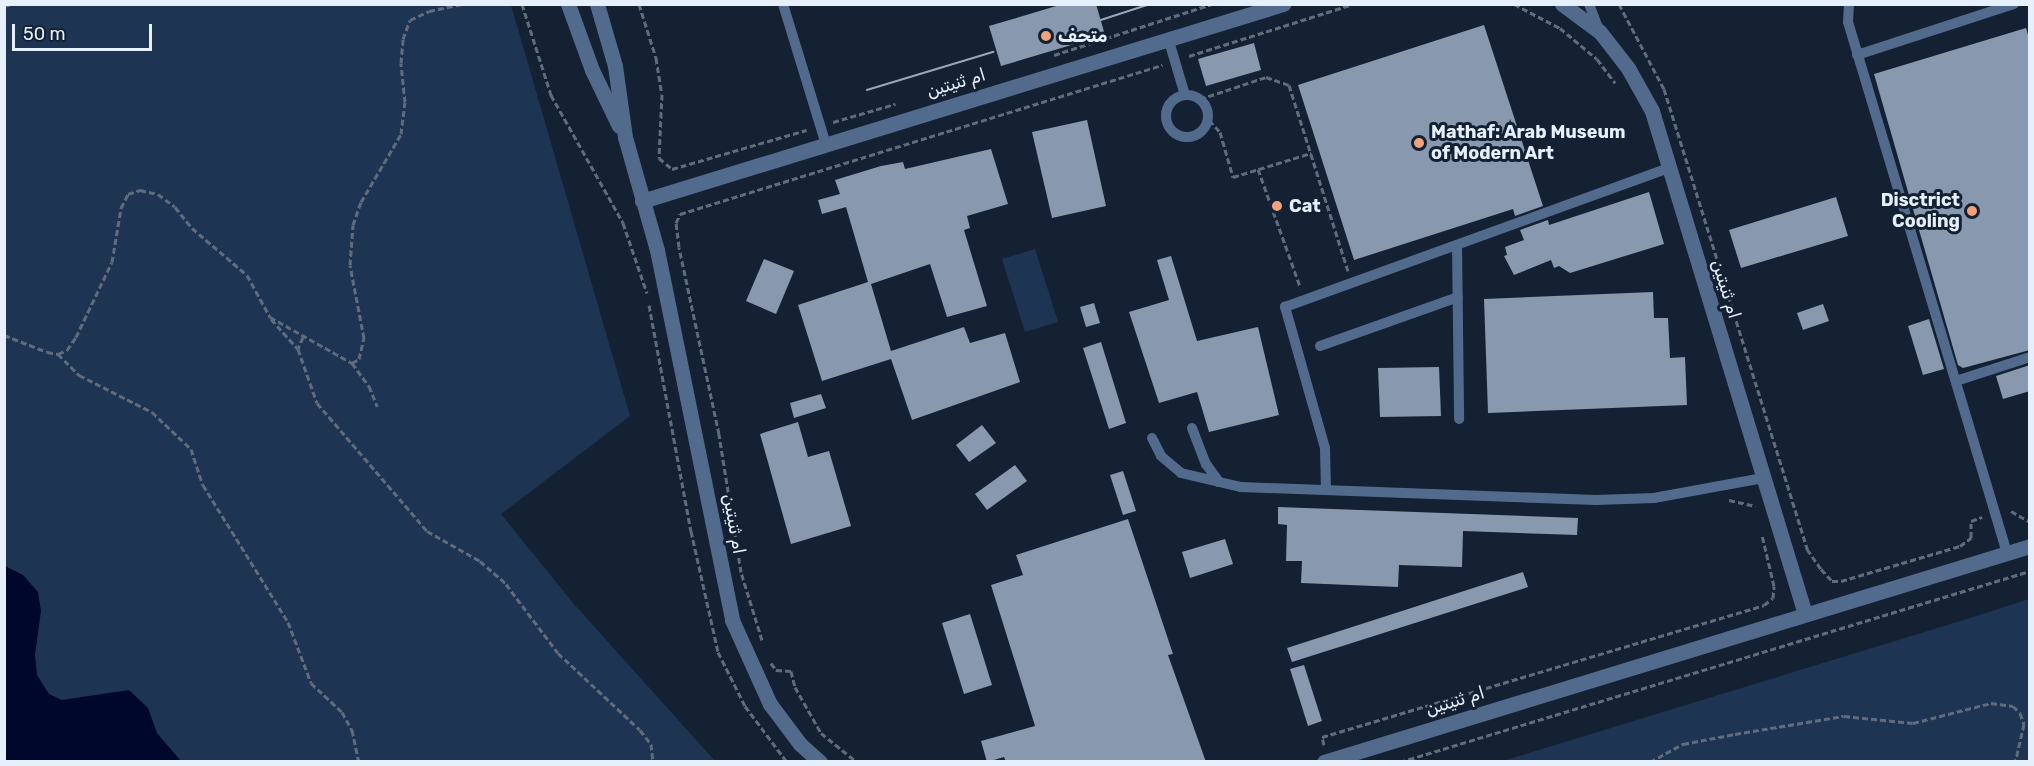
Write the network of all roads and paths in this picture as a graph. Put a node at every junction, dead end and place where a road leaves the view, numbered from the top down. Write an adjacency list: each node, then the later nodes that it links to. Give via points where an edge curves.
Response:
1 (12, 4): 18 (path)
2 (463, 4): 49 (path, via 429,11 411,20 403,39 405,102 401,134 361,202 353,225 350,265 364,353)
3 (522, 4): 72 (path, via 551,95 623,223 647,294 718,652 745,706)
4 (569, 4): 5 (street, ام ثنيتين, via 579,8); 21 (street, ام ثنيتين)
5 (590, 4)
6 (597, 4): 19 (street, ام ثنيتين)
7 (639, 4): 31 (path, via 656,58 662,94 659,158 672,169)
8 (783, 4): 31 (lane)
9 (1212, 4): 24 (path)
10 (1282, 4): 22 (street, ام ثنيتين)
11 (1353, 4): 25 (path)
12 (1514, 4): 26 (path, via 1560,28 1597,60)
13 (1562, 4): 20 (street, ام ثنيتين)
14 (1589, 4): 20 (lane)
15 (1619, 4): 59 (path, via 1667,97 1807,549 1821,569 1832,581 1841,581 1960,546 1971,538 1971,520)
16 (1849, 4): 23 (lane, via 1848,22)
17 (2014, 4): 23 (lane)
18 (4, 6)
19 (602, 27): 21 (street, via 592,24); 32 (street, ام ثنيتين, via 615,66)
20 (1600, 32): 36 (street, ام ثنيتين, via 1628,68 1652,111)
21 (579, 33): 32 (street, ام ثنيتين, via 592,70)
22 (1168, 38): 25 (lane); 33 (street, ام ثنيتين)
23 (1857, 55): 50 (lane)
24 (1044, 58)
25 (1176, 60): 27 (lane); 67 (path, via 680,214 676,223 679,247 719,434 741,572)
26 (1618, 86)
27 (1185, 95): 28 (lane); 30 (lane, via 1167,109 1172,131 1182,137 1194,137)
28 (1200, 99): 30 (lane); 34 (path, via 1266,77 1280,80 1293,94)
29 (898, 103): 31 (path)
30 (1209, 120): 35 (path, via 1220,132 1233,177)
31 (820, 126): 33 (lane)
32 (625, 137): 37 (street, ام ثنيتين)
33 (826, 145): 37 (street, ام ثنيتين)
34 (1311, 153): 35 (path); 39 (path)
35 (1258, 169): 41 (path, via 1287,257)
36 (1667, 169): 38 (lane); 55 (street, ام ثنيتين)
37 (642, 201): 73 (street, ام ثنيتين, via 660,262 732,620 770,704 800,744)
38 (1457, 245): 39 (lane); 40 (lane)
39 (1351, 283): 41 (lane)
40 (1458, 297): 45 (lane); 52 (lane)
41 (1306, 299): 57 (lane, via 1285,307 1326,448)
42 (270, 318): 44 (path); 46 (path); 47 (path, via 247,275 192,228 175,207 158,194 140,190 128,194 121,207 112,262 76,338)
43 (4, 335): 47 (path)
44 (303, 337): 46 (path); 49 (path, via 312,338)
45 (1320, 346)
46 (298, 349): 71 (path, via 317,403 407,511 427,531 480,561 506,584 558,653 640,730 651,744)
47 (57, 354): 70 (path, via 79,375 152,412 191,449 203,485 288,622 310,683 342,712 352,730)
48 (2030, 357): 50 (lane)
49 (352, 363): 51 (path, via 369,386)
50 (1956, 381): 59 (lane)
51 (377, 406)
52 (1460, 419)
53 (1192, 428): 56 (lane, via 1206,464)
54 (1152, 438): 56 (lane, via 1161,456 1181,473)
55 (1763, 478): 58 (lane); 66 (street, ام ثنيتين)
56 (1219, 482): 57 (lane, via 1241,488)
57 (1326, 490): 58 (lane, via 1596,500 1654,498)
58 (1711, 490): 60 (path, via 1713,505 1740,501 1755,506)
59 (1995, 513): 61 (path, via 2010,509); 64 (lane)
60 (1758, 515)
61 (2030, 522)
62 (1762, 531): 69 (path, via 1774,586 1773,598 1764,605 1322,737)
63 (2030, 546): 64 (street, ام ثنيتين)
64 (2007, 552): 66 (street, ام ثنيتين)
65 (2030, 571): 75 (path)
66 (1805, 614): 69 (street, ام ثنيتين)
67 (766, 651)
68 (770, 661): 74 (path, via 776,670 790,671 821,733)
69 (1325, 761)
70 (359, 762)
71 (653, 762)
72 (787, 762)
73 (820, 762)
74 (857, 762)
75 (1400, 762)
76 (1650, 762): 77 (path, via 1683,744 1736,734 1844,716 1913,723 1991,703 2013,706 2020,713 2024,724)
77 (2015, 762)

